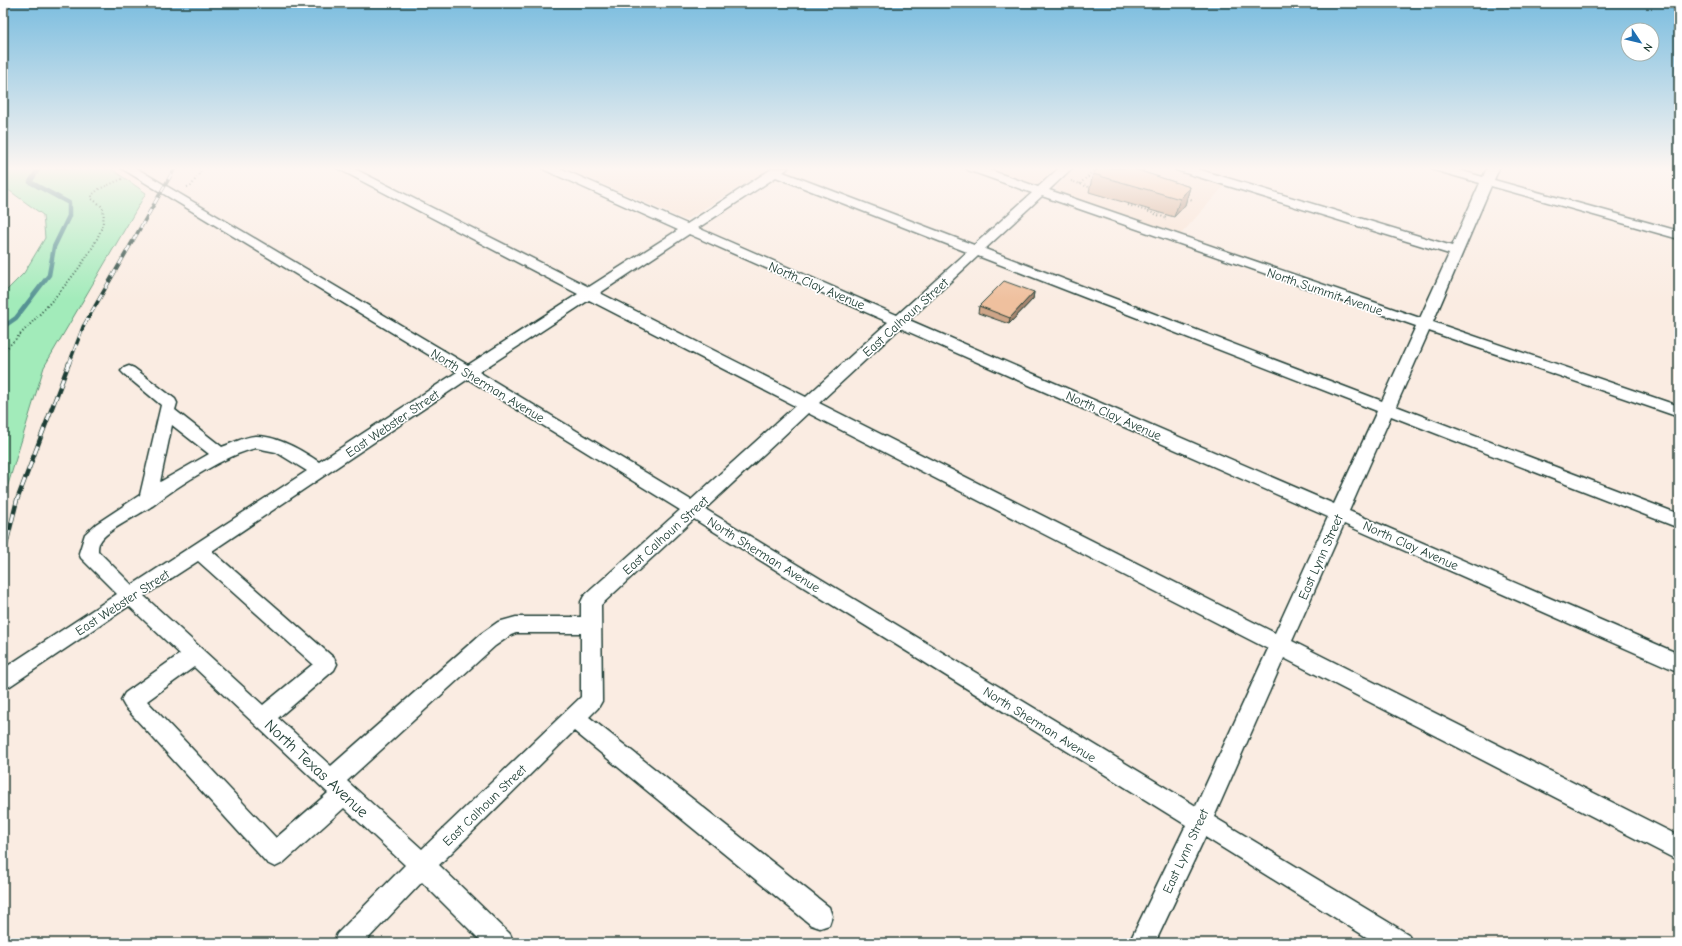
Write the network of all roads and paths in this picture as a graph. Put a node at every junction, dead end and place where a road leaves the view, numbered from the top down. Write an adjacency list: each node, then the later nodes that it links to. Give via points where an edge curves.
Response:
1 (104, 212): 23 (path, via 97,240 69,281)
2 (191, 212): 25 (street, North Sherman Avenue)
3 (429, 212): 20 (street)
4 (648, 212): 16 (street, North Clay Avenue)
5 (716, 212): 16 (street, East Webster Street)
6 (880, 212): 18 (street)
7 (1019, 212): 18 (street, East Calhoun Street)
8 (1099, 212): 22 (street, North Summit Avenue)
9 (1150, 212): 14 (path)
10 (1326, 212): 19 (street)
11 (1474, 212): 19 (street, East Lynn Street)
12 (1607, 212): 17 (street)
13 (1169, 216): 14 (path)
14 (1166, 218): 15 (path)
15 (1164, 221)
16 (688, 230): 20 (street, East Webster Street); 21 (street, North Clay Avenue)
17 (1679, 235)
18 (976, 251): 21 (street, East Calhoun Street); 27 (street)
19 (1457, 252): 22 (street, East Lynn Street)
20 (588, 294): 25 (street, East Webster Street); 26 (street)
21 (901, 321): 26 (street, East Calhoun Street); 34 (street, North Clay Avenue)
22 (1424, 325): 27 (street, East Lynn Street); 29 (street, North Summit Avenue)
23 (3, 352)
24 (129, 371): 28 (street, via 169,403)
25 (468, 372): 31 (street, East Webster Street); 33 (street, North Sherman Avenue)
26 (809, 405): 33 (street, East Calhoun Street); 39 (street)
27 (1387, 408): 34 (street, East Lynn Street); 35 (street)
28 (167, 412): 30 (street); 32 (street)
29 (1679, 412)
30 (221, 456): 31 (street, via 233,448 254,442 289,451); 32 (street)
31 (319, 471): 36 (street, East Webster Street)
32 (148, 500): 37 (street, North Texas Avenue, via 102,529 91,539 88,553)
33 (693, 511): 38 (street, East Calhoun Street, via 592,602); 46 (street, North Sherman Avenue)
34 (1339, 514): 39 (street, East Lynn Street); 41 (street, North Clay Avenue)
35 (1679, 521)
36 (199, 551): 37 (street, East Webster Street); 43 (street, via 327,664)
37 (131, 596): 40 (street, North Texas Avenue); 42 (street, East Webster Street)
38 (591, 625): 44 (street, East Calhoun Street, via 591,702); 45 (street, via 516,625 505,628 488,640)
39 (1279, 646): 46 (street, East Lynn Street); 47 (street)
40 (195, 655): 43 (street, North Texas Avenue); 45 (street, via 132,700 276,855)
41 (1679, 663)
42 (3, 680)
43 (263, 718): 45 (street, North Texas Avenue)
44 (574, 718): 48 (street, East Calhoun Street); 49 (street)
45 (338, 787): 48 (street, North Texas Avenue)
46 (1200, 822): 52 (street, East Lynn Street); 53 (street, North Sherman Avenue)
47 (1679, 849)
48 (422, 865): 50 (street, East Calhoun Street); 51 (street, North Texas Avenue)
49 (820, 916)
50 (346, 943)
51 (501, 943)
52 (1142, 943)
53 (1399, 943)

